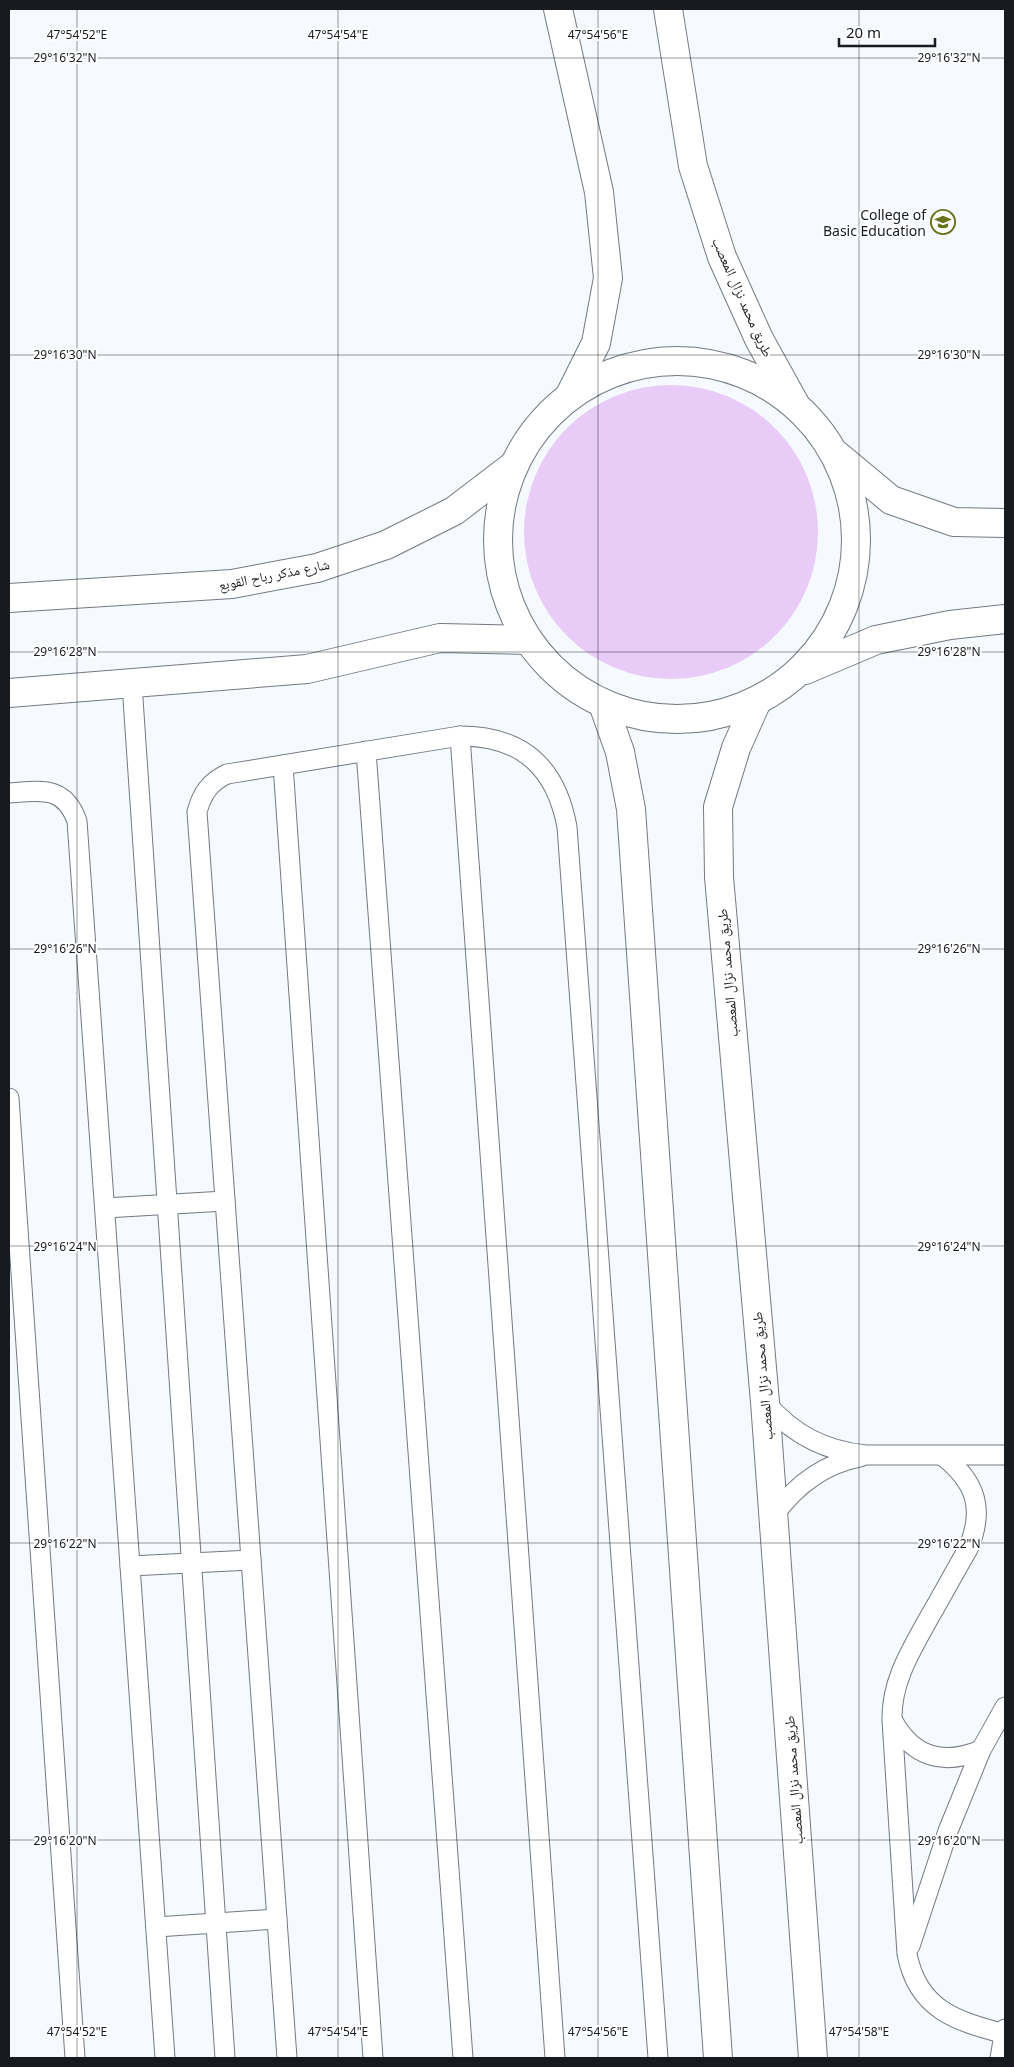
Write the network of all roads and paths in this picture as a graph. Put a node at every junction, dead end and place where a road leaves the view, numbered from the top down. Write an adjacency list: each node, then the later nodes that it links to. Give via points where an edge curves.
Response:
1 (558, 9): 3 (street, via 599,192 608,278 596,343)
2 (668, 9): 4 (street, طريق محمد نزال المعصب, via 693,166 722,257 759,339)
3 (570, 396): 4 (street, via 625,368 685,361 744,374); 6 (street, via 537,427)
4 (796, 405): 5 (street)
5 (835, 453): 7 (street, via 892,500 954,522); 11 (street, via 852,498 858,545 850,593 830,636)
6 (513, 466): 8 (street, شارع مذكر رباح القوبع, via 454,511 386,545 317,568 232,584); 10 (street, via 498,534 503,585)
7 (1005, 523)
8 (9, 598)
9 (1005, 619): 11 (street, via 876,640)
10 (528, 640): 12 (street, via 440,638 307,669); 15 (street, via 561,677)
11 (799, 673): 14 (street)
12 (132, 684): 13 (street); 22 (lane)
13 (9, 693)
14 (757, 701): 15 (street, via 707,717 654,718); 24 (street, طريق محمد نزال المعصب, via 736,748 718,807 719,877)
15 (603, 704): 48 (street, via 620,752 631,809)
16 (460, 736): 17 (lane); 46 (lane); 47 (lane, via 482,736 524,752 554,784 563,805)
17 (366, 751): 18 (lane); 45 (lane)
18 (283, 764): 21 (lane, via 228,774 216,780 200,799 197,812); 44 (lane)
19 (9, 793): 23 (lane, via 45,791 56,794 70,805 77,821)
20 (9, 1098): 40 (lane)
21 (225, 1201): 22 (lane); 29 (lane)
22 (168, 1204): 23 (lane); 30 (lane)
23 (105, 1208): 31 (lane)
24 (765, 1402): 26 (lane, via 792,1430 809,1440 846,1453); 28 (street, طريق محمد نزال المعصب)
25 (1005, 1455): 27 (lane)
26 (866, 1456): 27 (lane); 28 (lane, via 847,1459 813,1475 785,1500)
27 (943, 1456): 33 (lane, via 968,1481 975,1497 975,1532 900,1674 893,1697)
28 (774, 1515): 49 (street, طريق محمد نزال المعصب)
29 (251, 1560): 30 (lane); 35 (lane)
30 (191, 1563): 31 (lane); 36 (lane)
31 (130, 1566): 37 (lane)
32 (1005, 1707): 34 (lane)
33 (892, 1720): 34 (lane, via 914,1748 930,1756 964,1757); 38 (lane)
34 (980, 1750): 38 (lane, via 948,1831)
35 (277, 1919): 36 (lane); 43 (lane)
36 (216, 1922): 37 (lane); 42 (lane)
37 (156, 1927): 41 (lane)
38 (907, 1954): 39 (lane, via 915,1982 933,2005 965,2022)
39 (1005, 2032): 50 (lane)
40 (75, 2058)
41 (166, 2058)
42 (225, 2058)
43 (287, 2058)
44 (372, 2058)
45 (463, 2058)
46 (555, 2058)
47 (658, 2058)
48 (718, 2058)
49 (814, 2058)
50 (1000, 2058)

